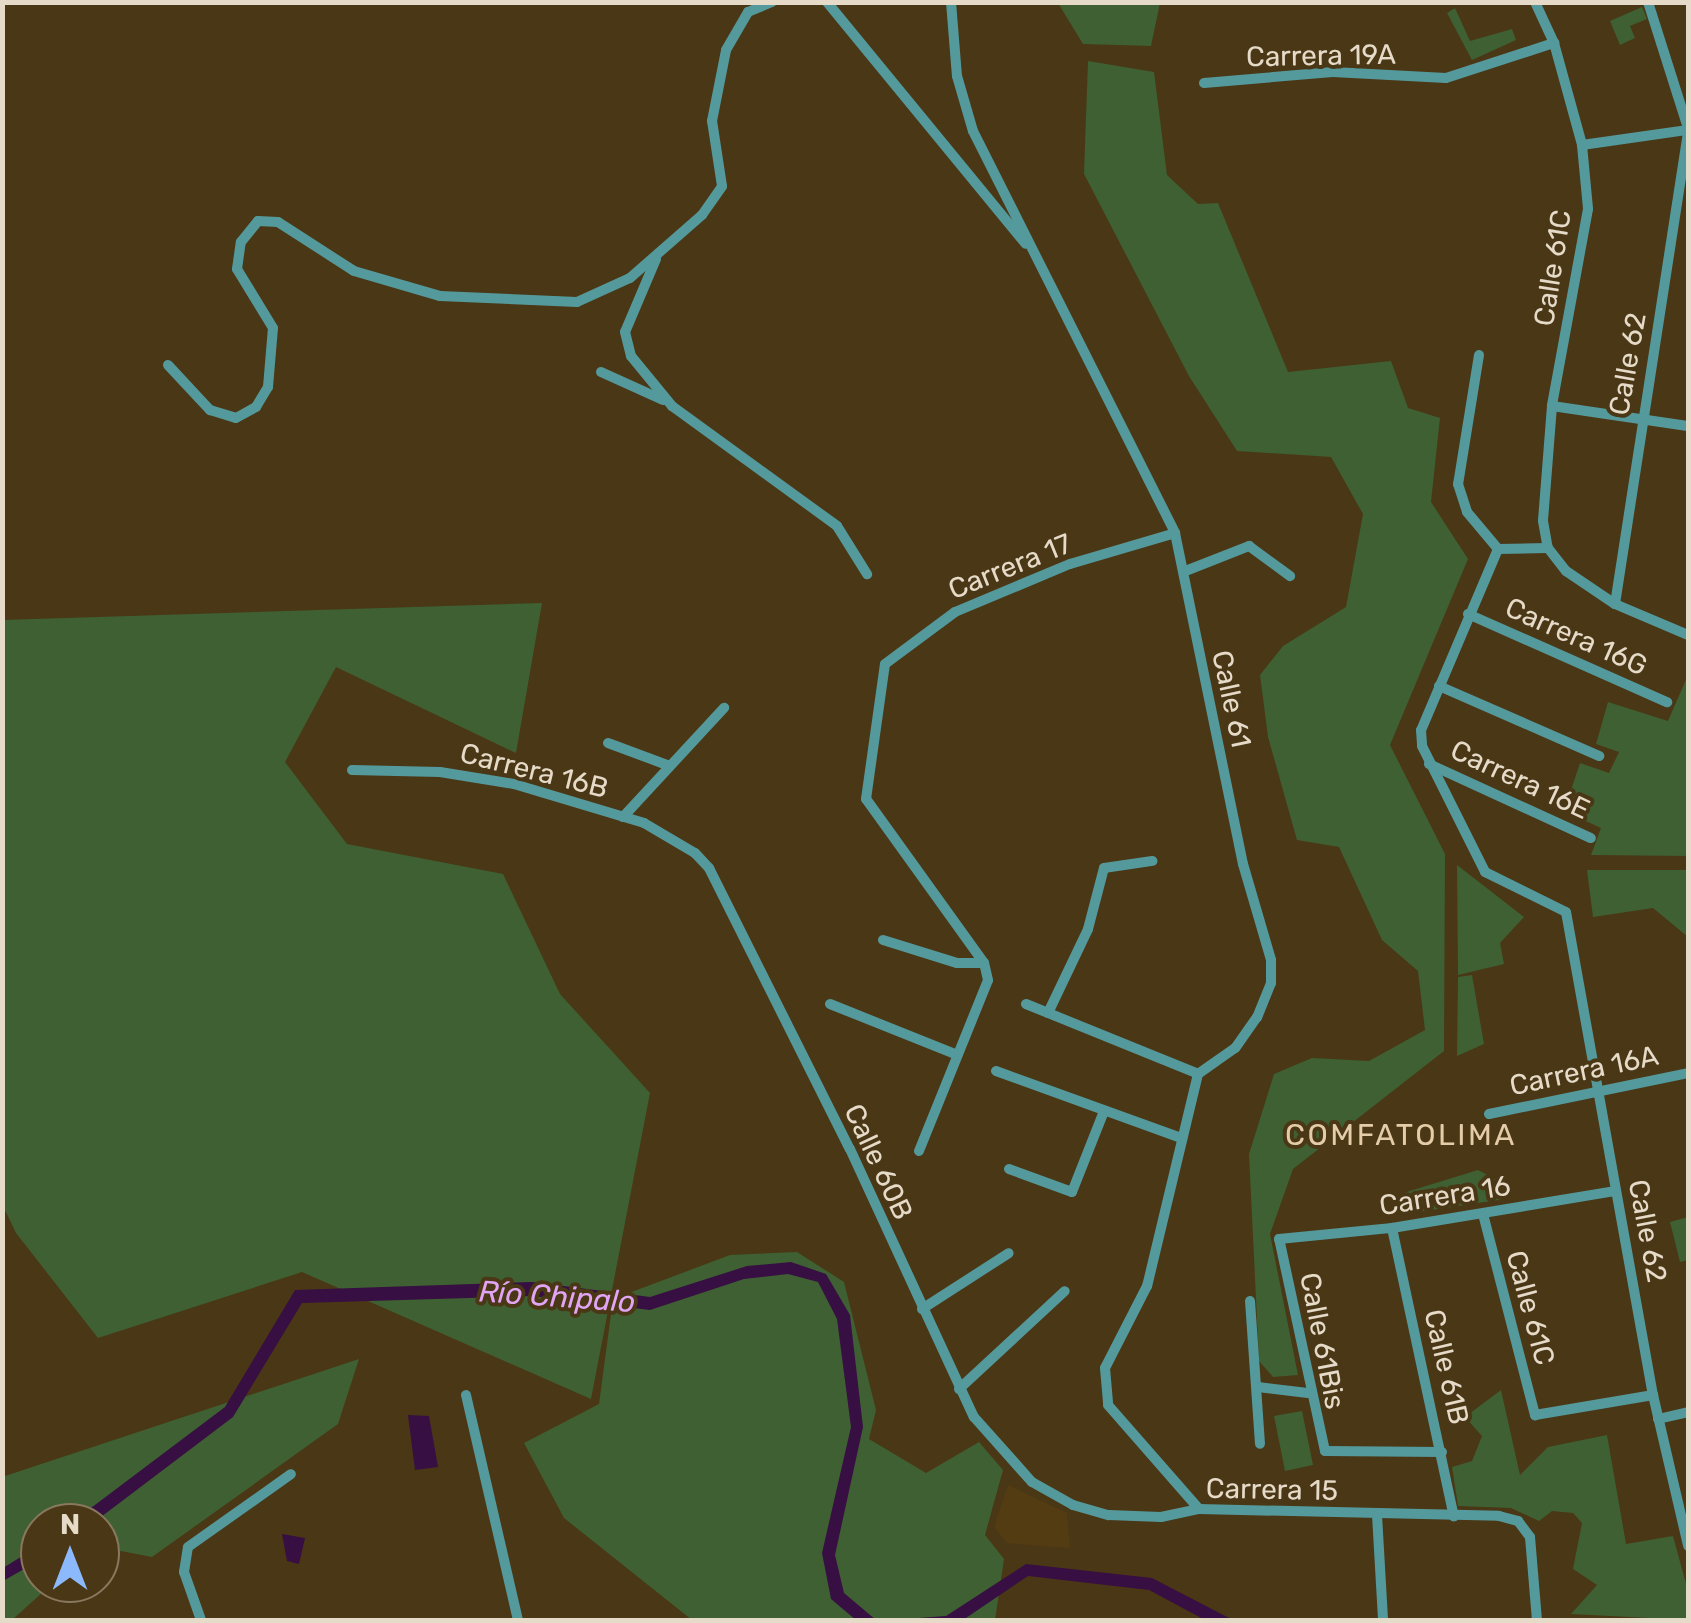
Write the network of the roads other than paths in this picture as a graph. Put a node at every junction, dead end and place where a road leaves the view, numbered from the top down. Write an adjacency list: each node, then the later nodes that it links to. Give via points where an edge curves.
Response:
1 (772, 2): 12 (street, via 748,12 726,50 712,121 722,186)
2 (827, 2): 11 (street, via 992,210)
3 (951, 2): 11 (street, Calle 61, via 973,131)
4 (1534, 2): 6 (street, Calle 61C)
5 (1648, 2): 7 (street, Calle 62)
6 (1554, 43): 8 (street, Carrera 19A, via 1446,78 1333,72); 10 (street, Calle 61C)
7 (1682, 78): 9 (street, Calle 62)
8 (1204, 83)
9 (1688, 130): 10 (street); 18 (street, Calle 62)
10 (1582, 145): 17 (street, Calle 61C, via 1588,208)
11 (1034, 252): 20 (street, Calle 61)
12 (657, 258): 14 (street, via 577,302 440,296 354,272 278,222 258,221 241,242 237,269 273,328 262,397 236,418 210,410); 16 (street, via 625,332 631,356)
13 (1479, 355): 22 (street, via 1458,484 1467,512)
14 (168, 365)
15 (601, 372): 16 (street)
16 (672, 406): 24 (street, via 837,526)
17 (1552, 406): 18 (street); 21 (street, Calle 61C, via 1542,520)
18 (1641, 420): 19 (street); 26 (street, Calle 62)
19 (1688, 426)
20 (1176, 533): 23 (street, Calle 61); 42 (street, Carrera 17, via 1070,564 954,612 889,658 882,673 865,780 873,818)
21 (1548, 548): 22 (street); 26 (street, via 1566,570)
22 (1498, 549): 27 (street)
23 (1188, 570): 25 (street, via 1249,546); 49 (street, Calle 61, via 1206,693 1271,960 1271,984 1257,1017 1235,1048)
24 (867, 574)
25 (1290, 576)
26 (1615, 604): 28 (street)
27 (1468, 614): 29 (street); 30 (street, Carrera 16G)
28 (1688, 635)
29 (1438, 686): 33 (street); 34 (street, via 1421,730)
30 (1668, 702)
31 (724, 708): 35 (street)
32 (608, 742): 35 (street)
33 (1599, 756)
34 (1429, 764): 38 (street, Carrera 16E); 50 (street, Calle 62, via 1485,872 1560,905 1569,922)
35 (666, 765): 37 (street)
36 (352, 770): 37 (street, Carrera 16B, via 440,772 514,784)
37 (623, 817): 39 (street, Carrera 16B)
38 (1592, 838)
39 (695, 853): 63 (street, Calle 60B, via 709,868 843,1136)
40 (1152, 861): 45 (street, via 1104,868 1088,929)
41 (883, 940): 42 (street, via 957,963)
42 (984, 962): 46 (street, via 988,980)
43 (830, 1004): 46 (street)
44 (1026, 1004): 45 (street)
45 (1048, 1013): 49 (street)
46 (955, 1054): 54 (street)
47 (996, 1071): 51 (street)
48 (1688, 1072): 50 (street, Carrera 16A)
49 (1198, 1074): 53 (street)
50 (1598, 1092): 52 (street, Carrera 16A); 56 (street, Calle 62)
51 (1104, 1110): 53 (street); 55 (street, via 1072,1192)
52 (1488, 1114)
53 (1178, 1137): 75 (street, via 1147,1286 1105,1368 1102,1388 1108,1405)
54 (919, 1151)
55 (1010, 1169)
56 (1616, 1191): 57 (street, Carrera 16); 68 (street, Calle 62)
57 (1482, 1214): 58 (street, Carrera 16); 68 (street, Calle 61C, via 1535,1415)
58 (1392, 1228): 59 (street, Carrera 16); 72 (street, Calle 61B)
59 (1279, 1239): 66 (street, Calle 61Bis)
60 (1009, 1253): 63 (street)
61 (1064, 1291): 65 (street)
62 (1250, 1302): 64 (street)
63 (922, 1309): 65 (street, Calle 60B)
64 (1258, 1387): 66 (street); 71 (street)
65 (959, 1389): 74 (street, Calle 60B, via 974,1417)
66 (1308, 1394): 72 (street, Calle 61Bis, via 1325,1451)
67 (466, 1395): 80 (street)
68 (1653, 1395): 70 (street, Calle 62)
69 (1688, 1412): 70 (street)
70 (1658, 1419): 78 (street, Calle 62)
71 (1260, 1444)
72 (1442, 1452): 77 (street, Calle 61B)
73 (291, 1474): 79 (street, via 188,1547 184,1572)
74 (1032, 1482): 75 (street, Carrera 15, via 1072,1506 1108,1515 1161,1518)
75 (1200, 1509): 76 (street, Carrera 15)
76 (1377, 1515): 77 (street, Carrera 15); 81 (street)
77 (1454, 1516): 82 (street, Carrera 15, via 1518,1522 1530,1537)
78 (1688, 1546)
79 (201, 1620)
80 (518, 1620)
81 (1384, 1620)
82 (1537, 1620)

